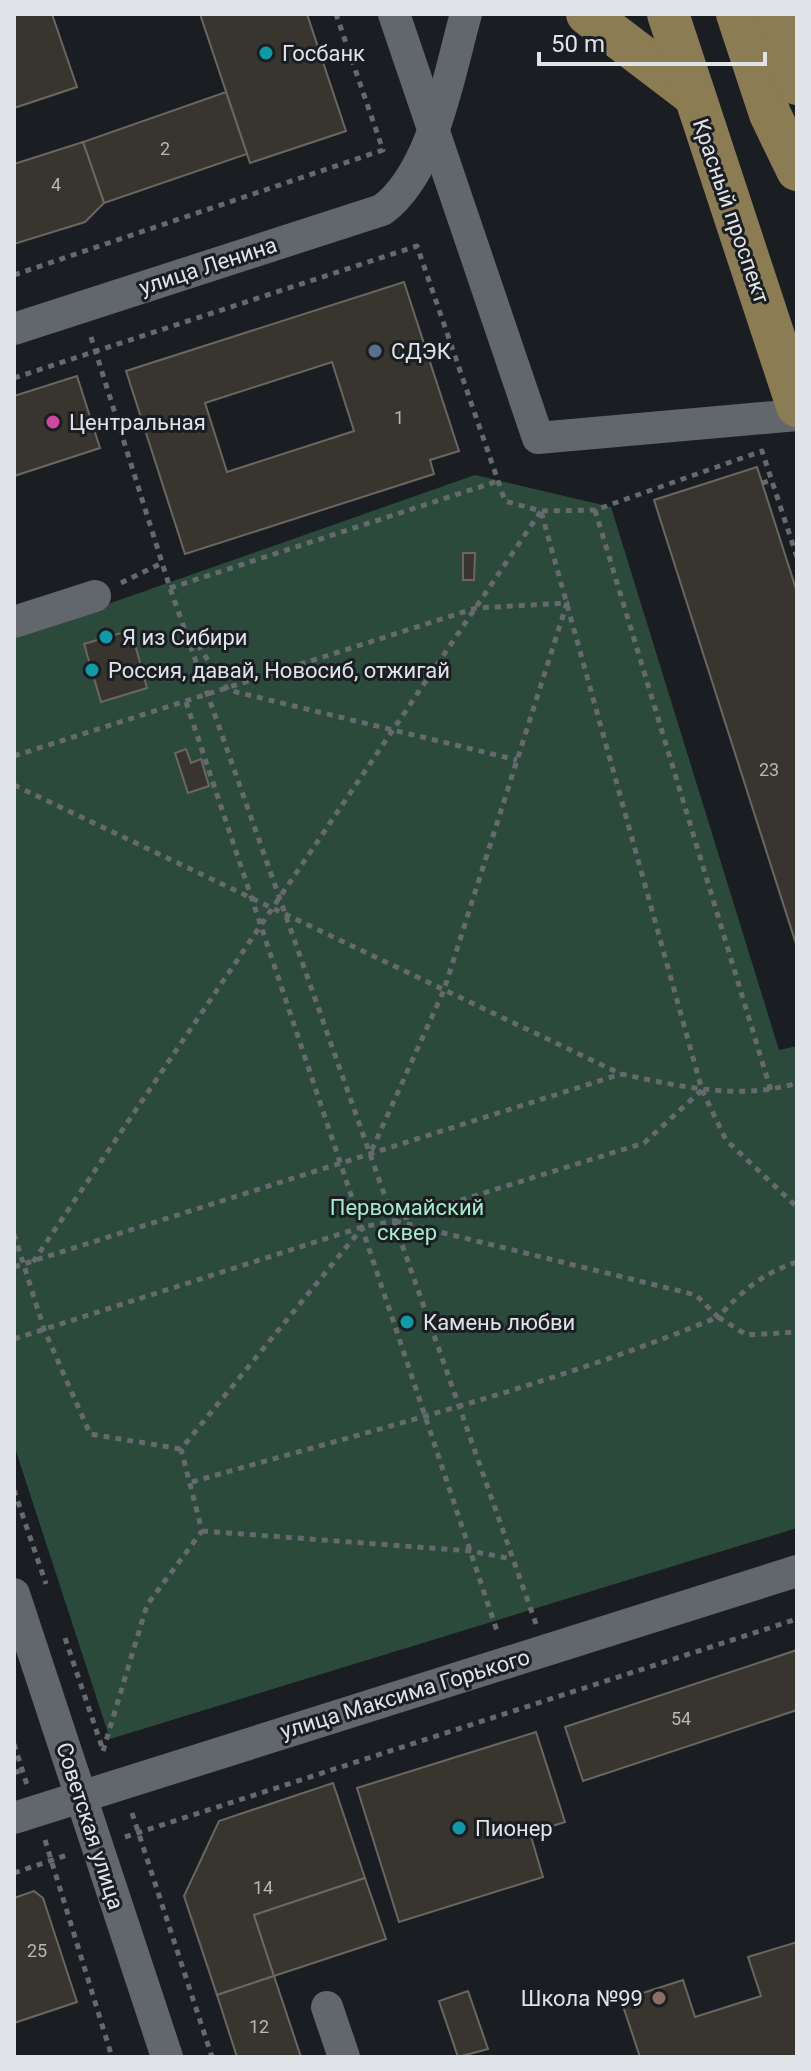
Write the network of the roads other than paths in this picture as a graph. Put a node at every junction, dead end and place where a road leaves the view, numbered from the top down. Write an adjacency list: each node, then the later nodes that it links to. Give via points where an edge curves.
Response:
1 (394, 14): 9 (street)
2 (466, 14): 9 (street)
3 (587, 14): 8 (main road)
4 (668, 14): 8 (main road, Красный проспект)
5 (737, 14): 10 (main road, via 770,114)
6 (776, 14): 7 (main road)
7 (797, 84)
8 (692, 94): 12 (main road, Красный проспект)
9 (433, 128): 11 (street, улица Ленина, via 414,176 382,210); 13 (street, via 538,438)
10 (797, 170)
11 (14, 329)
12 (797, 406)
13 (797, 415)
14 (95, 596): 15 (street)
15 (14, 622)
16 (797, 1571): 18 (street, улица Максима Горького)
17 (14, 1594): 18 (street, Советская улица)
18 (80, 1797): 19 (street, улица Максима Горького); 21 (street, Советская улица)
19 (25, 1815)
20 (327, 2007): 22 (street)
21 (167, 2057)
22 (344, 2057)

